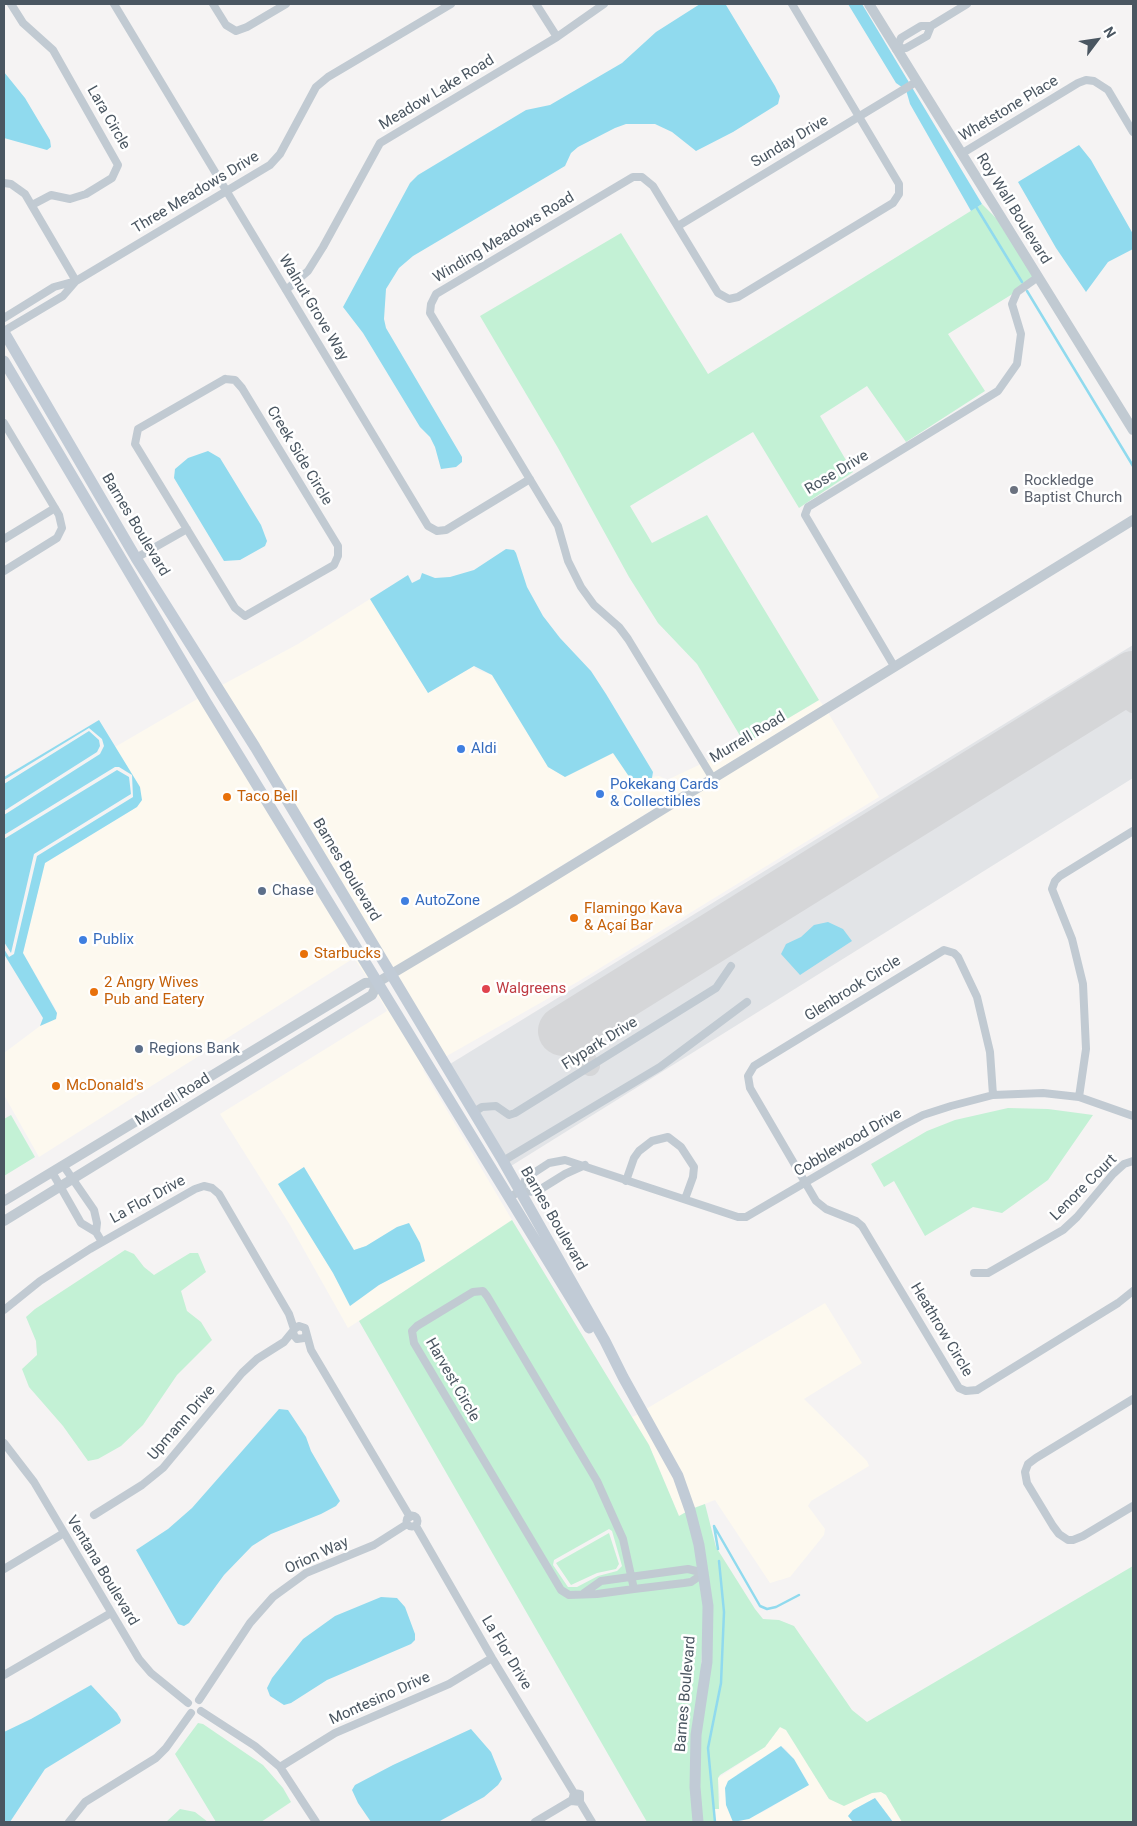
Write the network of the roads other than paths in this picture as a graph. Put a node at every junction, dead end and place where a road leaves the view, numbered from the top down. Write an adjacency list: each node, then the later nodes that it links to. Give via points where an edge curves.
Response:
1 (11, 4): 19 (street, Lara Circle, via 23,22 53,50 118,165 112,178 86,194 70,199 51,195)
2 (114, 4): 18 (street, Walnut Grove Way)
3 (213, 4): 4 (street, via 226,25 236,31)
4 (286, 4)
5 (451, 4): 18 (street, Three Meadows Drive, via 316,87 280,154 270,165)
6 (536, 4): 11 (street)
7 (604, 4): 11 (street, Meadow Lake Road)
8 (792, 4): 14 (street)
9 (869, 4): 12 (street, Roy Wall Boulevard)
10 (967, 4): 12 (street, via 931,26 921,26 901,38)
11 (557, 37): 23 (street, Meadow Lake Road, via 380,144 323,248 308,270)
12 (896, 48): 13 (street, Roy Wall Boulevard)
13 (916, 82): 14 (street, Sunday Drive); 16 (street, Roy Wall Boulevard)
14 (858, 117): 20 (street, Sunday Drive); 20 (street, Winding Meadows Road, via 899,184 899,194 893,202 819,247 729,299 718,294)
15 (1133, 132): 16 (street, Whetstone Place, via 1108,90 1086,80)
16 (961, 154): 21 (street, Roy Wall Boulevard)
17 (4, 183): 19 (street, via 25,194)
18 (228, 192): 22 (street, Three Meadows Drive); 23 (street, Walnut Grove Way)
19 (32, 205): 22 (street)
20 (678, 226): 30 (street, Winding Meadows Road, via 653,186 642,176 634,177 436,294 430,313)
21 (1038, 277): 28 (street, Roy Wall Boulevard); 38 (street, Rose Drive, via 1017,292 1012,304 1021,334 1017,364 998,391 808,507 805,515)
22 (76, 281): 24 (street, Three Meadows Drive, via 54,287); 25 (street, Three Meadows Drive, via 63,296)
23 (286, 290): 30 (street, Walnut Grove Way, via 428,526 437,531 446,530)
24 (4, 318)
25 (4, 332): 36 (main road, Barnes Boulevard)
26 (4, 360): 29 (main road, Barnes Boulevard)
27 (4, 422): 31 (street)
28 (1133, 430)
29 (66, 467): 35 (main road, Barnes Boulevard); 36 (main road, via 82,484)
30 (530, 479): 40 (street, Winding Meadows Road, via 558,526 580,587 628,639)
31 (55, 508): 34 (street); 37 (street, via 62,528 57,538)
32 (1133, 520): 38 (street, Murrell Road)
33 (187, 529): 33 (street, Creek Side Circle, via 135,444 135,435 138,429 224,379 236,380 338,546 338,556 334,565 245,616 235,608); 36 (street)
34 (4, 539)
35 (112, 544): 36 (main road); 39 (main road, Barnes Boulevard)
36 (131, 556): 41 (main road, Barnes Boulevard)
37 (4, 571)
38 (894, 666): 40 (street, Murrell Road)
39 (228, 737): 41 (main road, via 242,751 272,799); 42 (main road, Barnes Boulevard)
40 (712, 777): 46 (street, Murrell Road)
41 (296, 815): 44 (main road, Barnes Boulevard)
42 (278, 818): 44 (main road, via 294,826 351,916); 47 (main road, Barnes Boulevard)
43 (1133, 831): 50 (street, via 1060,876 1052,889 1072,939 1082,984 1086,1049)
44 (362, 926): 46 (main road, Barnes Boulevard)
45 (731, 966): 51 (street, Flypark Drive, via 716,988 515,1113 509,1115 496,1106 482,1107)
46 (391, 974): 47 (street, Murrell Road); 51 (main road, Barnes Boulevard)
47 (378, 982): 55 (street, Murrell Road, via 365,983); 58 (street, Murrell Road, via 372,995); 62 (main road, Barnes Boulevard)
48 (748, 1002): 53 (street, via 660,1067)
49 (994, 1095): 50 (street, Cobblewood Drive, via 1021,1092); 60 (street, Cobblewood Drive, via 924,1115); 60 (street, Glenbrook Circle, via 990,1052 977,997 958,958 944,950 750,1071 750,1088)
50 (1079, 1098): 52 (street, Cobblewood Drive)
51 (474, 1112): 53 (main road, Barnes Boulevard)
52 (1133, 1116)
53 (503, 1160): 62 (main road, Barnes Boulevard)
54 (1133, 1161): 68 (street, Lenore Court, via 1113,1174 1062,1230 988,1273)
55 (63, 1165): 57 (street, Murrell Road); 58 (street)
56 (586, 1165): 59 (street, Cobblewood Drive); 62 (street, via 564,1174 536,1192); 62 (street, Cobblewood Drive, via 555,1161 526,1178)
57 (52, 1172): 61 (street); 64 (street, Murrell Road)
58 (74, 1179): 61 (street, Murrell Road); 66 (street, via 94,1210)
59 (626, 1181): 63 (street, Cobblewood Drive); 63 (street, via 639,1151 652,1141 668,1137 681,1147 694,1167)
60 (806, 1183): 63 (street, Cobblewood Drive, via 746,1217); 69 (street, Heathrow Circle, via 820,1206 862,1226 954,1383 966,1392 977,1390)
61 (60, 1187): 65 (street, Murrell Road); 66 (street, via 81,1222)
62 (515, 1194): 79 (main road, Barnes Boulevard, via 605,1341 680,1480)
63 (685, 1200)
64 (4, 1201)
65 (4, 1221)
66 (96, 1232): 67 (street)
67 (102, 1242): 70 (street, La Flor Drive, via 40,1280); 71 (street, La Flor Drive, via 195,1189 212,1188 219,1194)
68 (974, 1273)
69 (1133, 1291)
70 (4, 1310)
71 (299, 1333): 75 (street, Upmann Drive, via 257,1359 242,1373 163,1468); 76 (street, La Flor Drive)
72 (1133, 1399): 74 (street, via 1036,1458 1028,1464 1025,1472 1027,1483 1053,1526 1068,1540 1083,1536)
73 (4, 1443): 77 (street, Ventana Boulevard, via 34,1482)
74 (1133, 1506)
75 (94, 1515)
76 (411, 1522): 84 (street, La Flor Drive); 86 (street, Orion Way, via 374,1545 306,1574 273,1596 250,1623)
77 (64, 1533): 78 (street); 83 (street, Ventana Boulevard)
78 (4, 1569)
79 (704, 1573): 80 (street, via 688,1569); 81 (street, Harvest Circle, via 691,1582); 96 (main road, Barnes Boulevard, via 708,1606 707,1657 696,1736)
80 (632, 1577): 81 (street, Harvest Circle); 82 (street, via 601,1581); 82 (street, Harvest Circle, via 623,1539 597,1481 487,1296 483,1291 473,1292 417,1326 412,1337 561,1590 569,1595)
81 (634, 1589): 82 (street, Harvest Circle)
82 (584, 1593)
83 (110, 1613): 85 (street); 87 (street, Ventana Boulevard, via 151,1673)
84 (492, 1658): 90 (street, Montesino Drive, via 449,1684 335,1733); 91 (street, La Flor Drive)
85 (4, 1674)
86 (199, 1700): 87 (street); 88 (street)
87 (188, 1703): 89 (street)
88 (201, 1711): 89 (street); 90 (street, via 255,1746)
89 (191, 1713): 92 (street, via 156,1758 85,1802)
90 (280, 1767): 93 (street)
91 (575, 1798): 94 (street); 95 (street, La Flor Drive)
92 (69, 1822)
93 (316, 1822)
94 (535, 1822)
95 (592, 1822)
96 (698, 1822)

